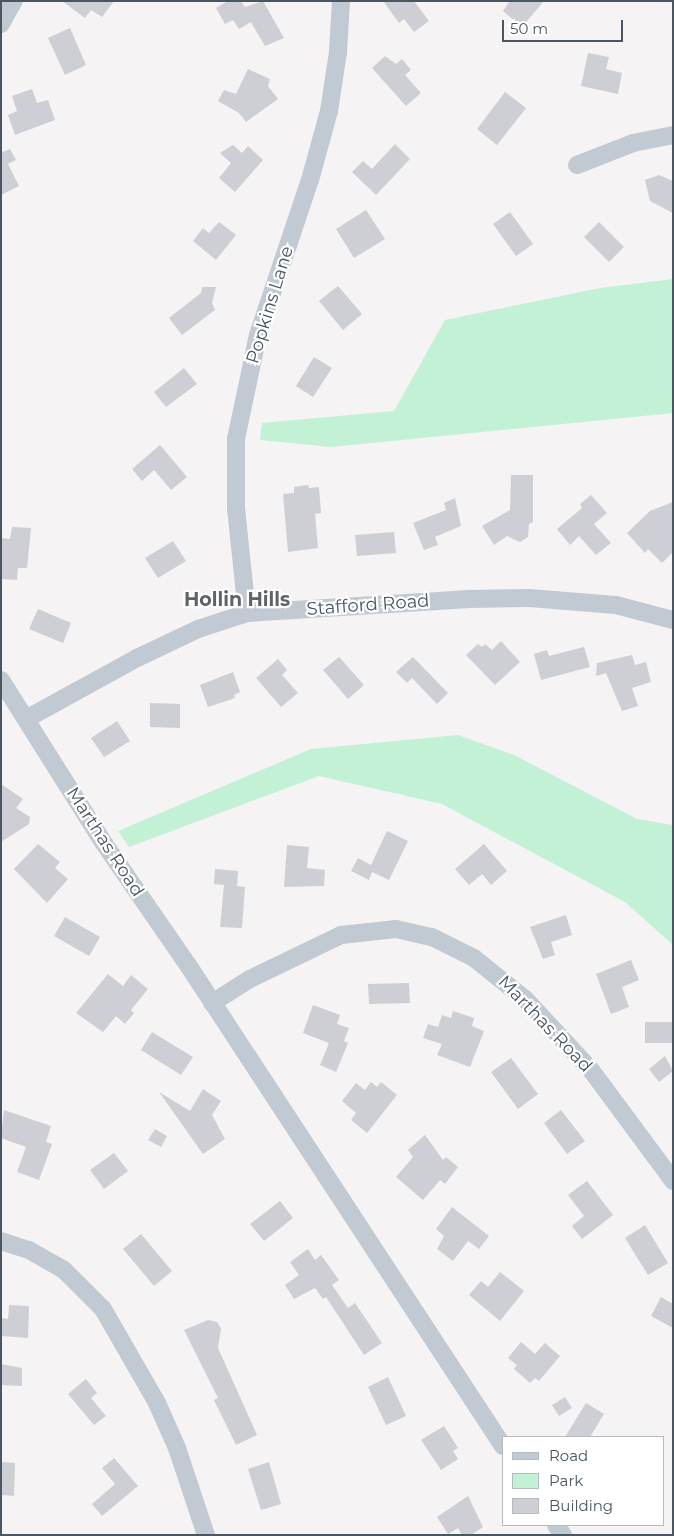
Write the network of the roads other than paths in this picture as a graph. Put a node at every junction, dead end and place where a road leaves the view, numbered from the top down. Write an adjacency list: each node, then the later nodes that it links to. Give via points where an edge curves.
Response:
1 (14, 1): 3 (street)
2 (341, 1): 6 (street, Popkins Lane, via 338,52 329,111 310,180 258,335 236,439 236,508)
3 (1, 24)
4 (673, 135): 5 (street, via 624,146)
5 (577, 164)
6 (247, 613): 7 (street, Stafford Road, via 470,598 528,598 616,605); 9 (street, Stafford Road, via 198,629 137,658)
7 (673, 620)
8 (1, 680): 9 (street, Marthas Road)
9 (26, 720): 10 (street, Marthas Road, via 103,842)
10 (212, 1003): 11 (street, Marthas Road, via 259,975 341,935 396,929 432,937 474,958 525,999 590,1070); 13 (street, Marthas Road)
11 (673, 1181)
12 (1, 1241): 14 (street, via 29,1250 64,1270 103,1309 137,1364 161,1412 192,1489)
13 (502, 1444)
14 (206, 1535)

